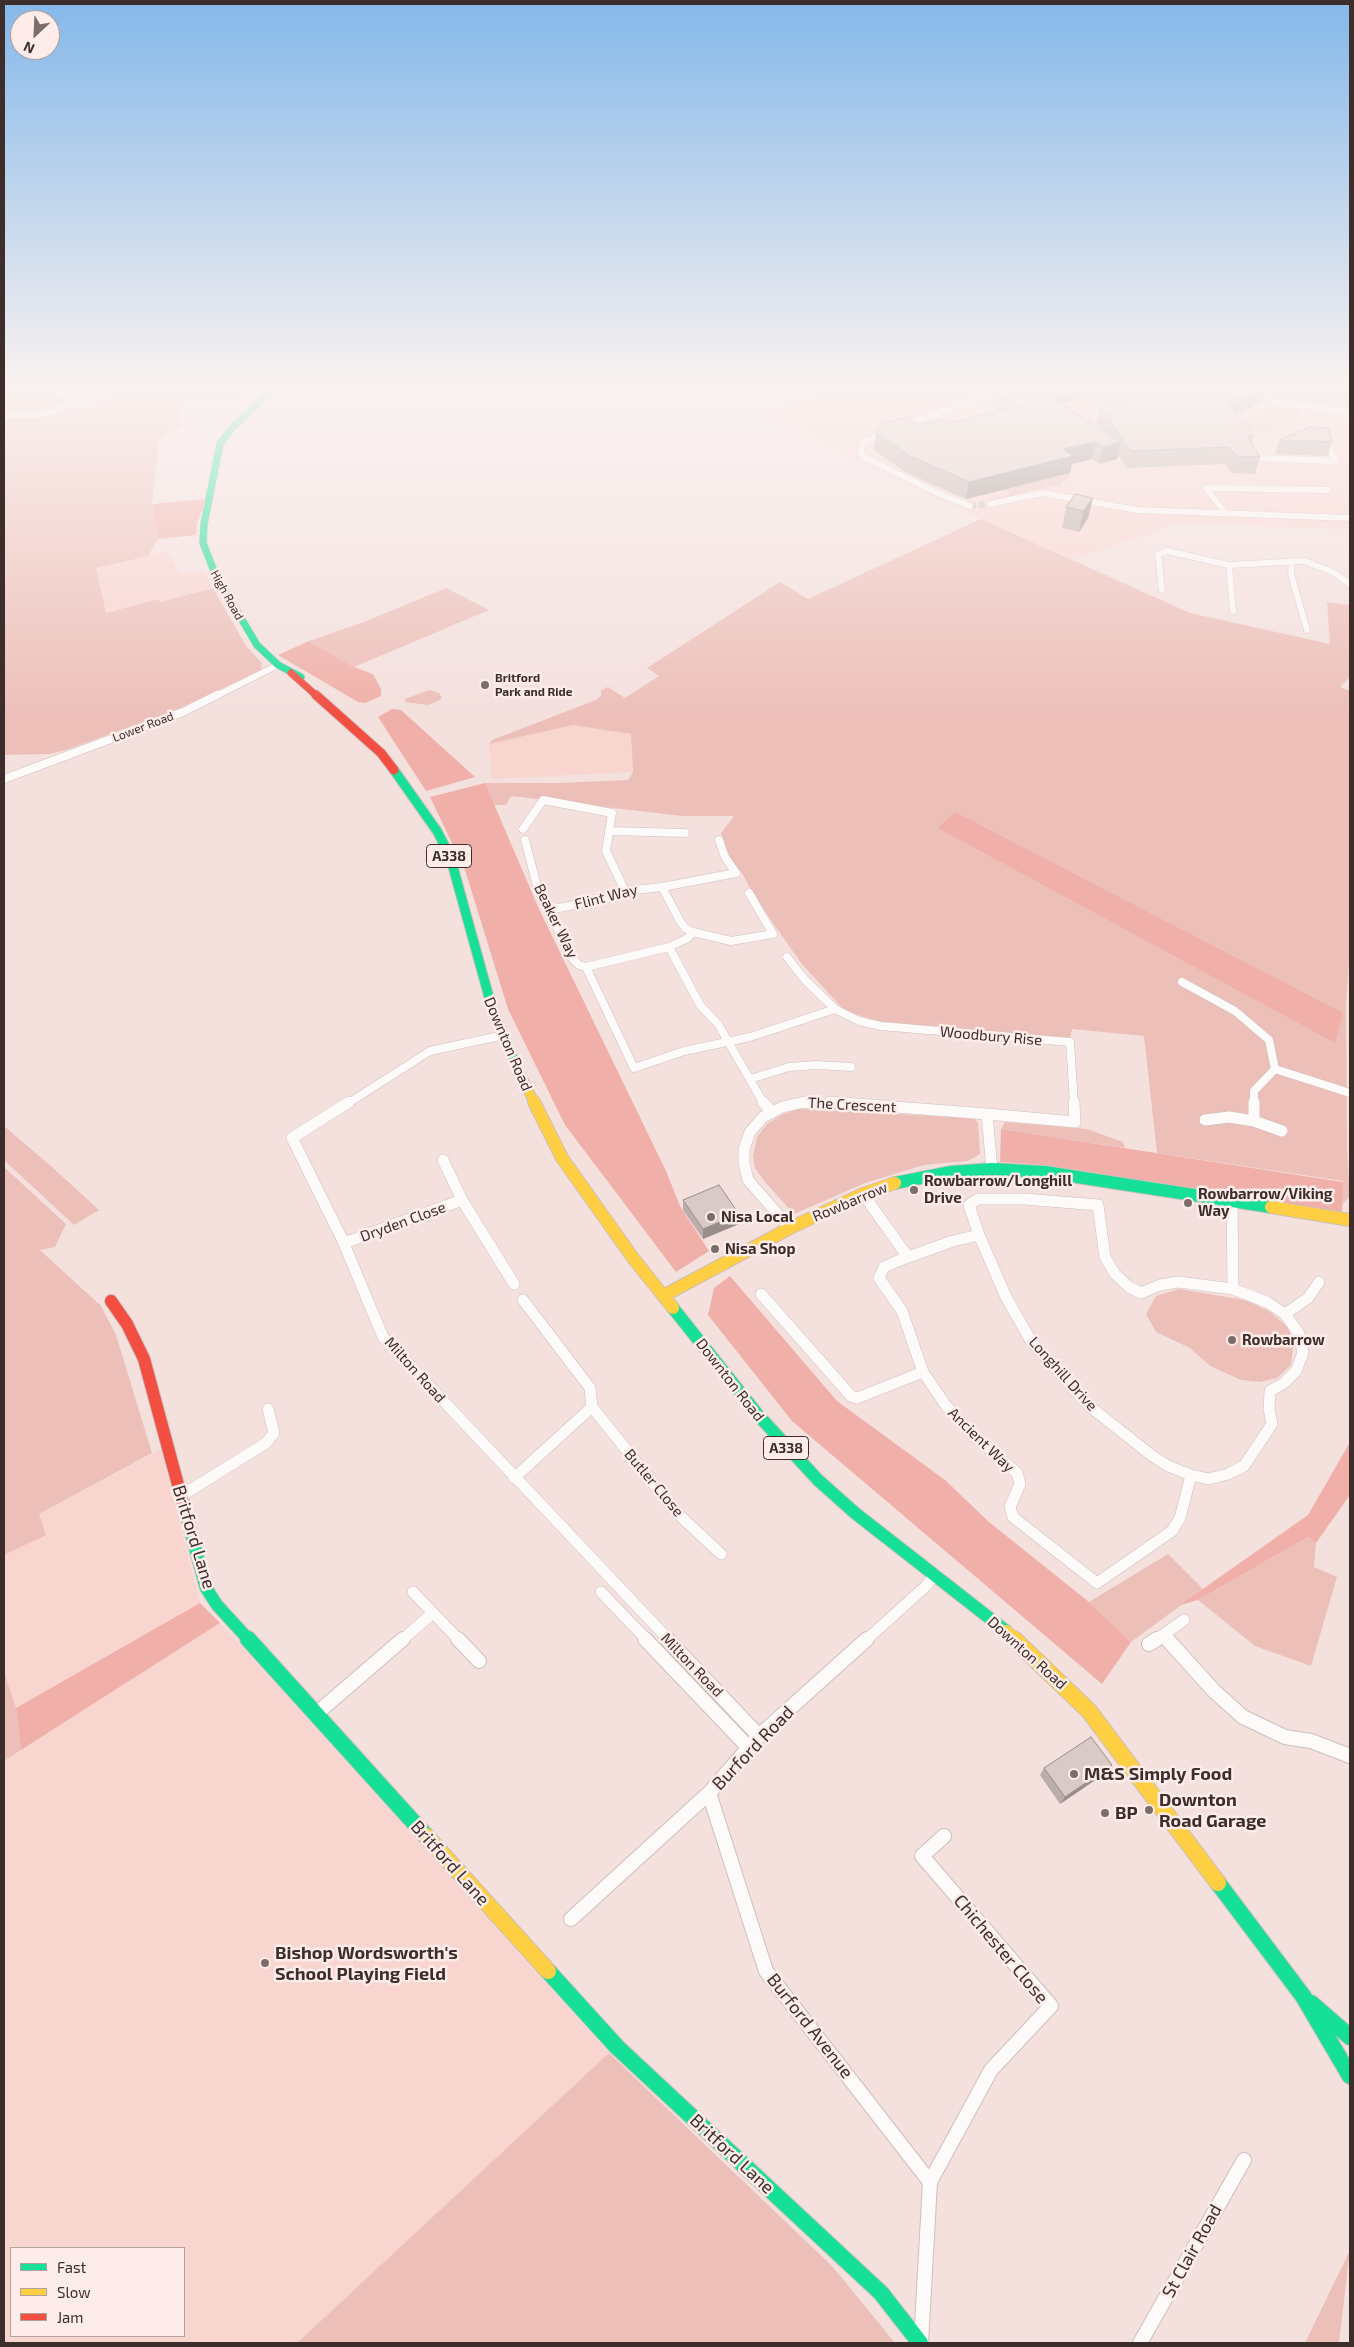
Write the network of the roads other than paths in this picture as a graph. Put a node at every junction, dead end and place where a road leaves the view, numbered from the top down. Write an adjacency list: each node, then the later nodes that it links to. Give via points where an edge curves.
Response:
1 (211, 497): 16 (main road, High Road / A338, via 203,534 206,554 243,624 257,645)
2 (946, 497): 7 (street)
3 (1024, 497): 6 (street)
4 (1059, 497): 8 (street, via 1130,510)
5 (1213, 497): 8 (street)
6 (990, 504)
7 (970, 506)
8 (1226, 514): 9 (street)
9 (1350, 518)
10 (1292, 561): 11 (street); 12 (street, via 1320,566); 15 (street, via 1291,574)
11 (1228, 565): 13 (street, via 1170,551 1159,552); 14 (street)
12 (1350, 584)
13 (1162, 590)
14 (1233, 611)
15 (1307, 630)
16 (278, 665): 17 (main road, Downton Road / A338); 21 (street, Lower Road, via 183,712)
17 (291, 673): 18 (main road, Downton Road / A338); 20 (main road, Downton Road / A338)
18 (338, 698)
19 (360, 718): 20 (main road, Downton Road / A338, via 376,737)
20 (381, 753): 39 (main road, Downton Road / A338, via 422,808 450,856 481,975)
21 (4, 779)
22 (523, 829): 23 (street, via 543,800 612,813)
23 (610, 831): 24 (street); 30 (street, via 606,851)
24 (685, 833)
25 (525, 840): 32 (street, Beaker Way, via 537,886)
26 (719, 840): 27 (street)
27 (736, 873): 28 (street); 29 (street, Flint Way)
28 (742, 882)
29 (662, 887): 30 (street, Flint Way); 33 (street, via 680,921)
30 (625, 891): 32 (street, Flint Way, via 614,897)
31 (750, 893): 33 (street, via 773,936 731,941)
32 (549, 910): 36 (street, Beaker Way, via 572,957 578,965)
33 (693, 932): 34 (street)
34 (669, 947): 36 (street); 40 (street, via 700,1005 718,1024)
35 (787, 957): 38 (street, Woodbury Rise)
36 (586, 967): 40 (street, via 634,1068 684,1051)
37 (1187, 986): 42 (street, via 1235,1011 1269,1040)
38 (835, 1009): 40 (street); 49 (street, Woodbury Rise, via 881,1026 1070,1042)
39 (504, 1036): 59 (street, Milton Road, via 430,1051 292,1138); 65 (main road, Downton Road / A338, via 562,1158)
40 (728, 1042): 43 (street)
41 (852, 1067): 43 (street, via 789,1067)
42 (1275, 1069): 44 (street); 48 (street, via 1254,1091)
43 (750, 1079): 45 (street)
44 (1350, 1093)
45 (771, 1111): 46 (street, The Crescent, via 792,1104 816,1102); 57 (street, The Crescent, via 750,1132 744,1149 744,1163 748,1180)
46 (987, 1114): 49 (street, The Crescent); 52 (street)
47 (1205, 1120): 48 (street, via 1229,1117)
48 (1254, 1121): 50 (street)
49 (1075, 1122)
50 (1282, 1131)
51 (443, 1160): 54 (street, Dryden Close)
52 (992, 1169): 53 (main road, Rowbarrow, via 928,1175); 55 (main road, Rowbarrow, via 1045,1172)
53 (863, 1194): 57 (main road, Rowbarrow); 60 (street)
54 (462, 1200): 59 (street, Dryden Close); 62 (street, Dryden Close)
55 (1232, 1200): 56 (main road, Rowbarrow); 63 (street)
56 (1350, 1220)
57 (790, 1228): 65 (main road, Rowbarrow)
58 (979, 1235): 60 (street, Ancient Way); 63 (street, Longhill Drive, via 969,1205 978,1199 1098,1204 1105,1257 1115,1274 1129,1287 1142,1293 1178,1282); 72 (street, Longhill Drive, via 1006,1297 1031,1341 1073,1389 1126,1437 1168,1466)
59 (344, 1243): 73 (street, Milton Road, via 383,1337)
60 (908, 1256): 69 (street, Ancient Way, via 884,1266 879,1278 902,1311)
61 (1319, 1282): 68 (street, via 1308,1298)
62 (514, 1284)
63 (1233, 1289): 68 (street, via 1267,1302)
64 (761, 1294): 69 (street, via 851,1396 857,1398)
65 (663, 1296): 76 (main road, Downton Road / A338, via 786,1449 855,1513)
66 (523, 1300): 70 (street, Butler Close, via 590,1388)
67 (111, 1301): 74 (main road, Britford Lane, via 127,1324 144,1359)
68 (1285, 1314): 72 (street, Longhill Drive, via 1299,1334 1303,1353 1296,1371 1270,1391 1272,1424 1265,1436 1244,1466 1209,1479)
69 (923, 1372): 72 (street, Ancient Way, via 947,1407 973,1435 1017,1473 1020,1484 1010,1507 1013,1517 1097,1583 1172,1531 1180,1518)
70 (592, 1407): 73 (street); 75 (street, Butler Close, via 678,1514)
71 (268, 1410): 74 (street, via 274,1433 266,1443)
72 (1191, 1475)
73 (514, 1478): 85 (street, Milton Road)
74 (181, 1496): 84 (main road, Britford Lane, via 206,1588 217,1605)
75 (721, 1554)
76 (935, 1575): 85 (street, Burford Road); 91 (main road, Downton Road / A338, via 1035,1656 1089,1711)
77 (413, 1592): 79 (street)
78 (601, 1592): 86 (street)
79 (433, 1613): 83 (street); 84 (street)
80 (1184, 1620): 81 (street)
81 (1163, 1635): 82 (street); 87 (street, via 1243,1717 1285,1737 1311,1741)
82 (1149, 1644)
83 (479, 1661)
84 (316, 1714): 96 (main road, Britford Lane, via 617,2047 881,2293)
85 (759, 1736): 86 (street, Burford Road)
86 (749, 1748): 88 (street, Burford Road)
87 (1350, 1756)
88 (709, 1793): 90 (street, Burford Road); 95 (street, Burford Avenue, via 766,1971)
89 (944, 1836): 95 (street, Chichester Close, via 922,1856 1051,2006 991,2070)
90 (571, 1919)
91 (1303, 1996): 92 (main road, Downton Road / A338); 93 (main road, Downton Road / A338)
92 (1350, 2037)
93 (1350, 2076)
94 (1244, 2160): 97 (street, St Clair Road)
95 (930, 2182): 96 (street, Chichester Close)
96 (920, 2343)
97 (1140, 2343)

